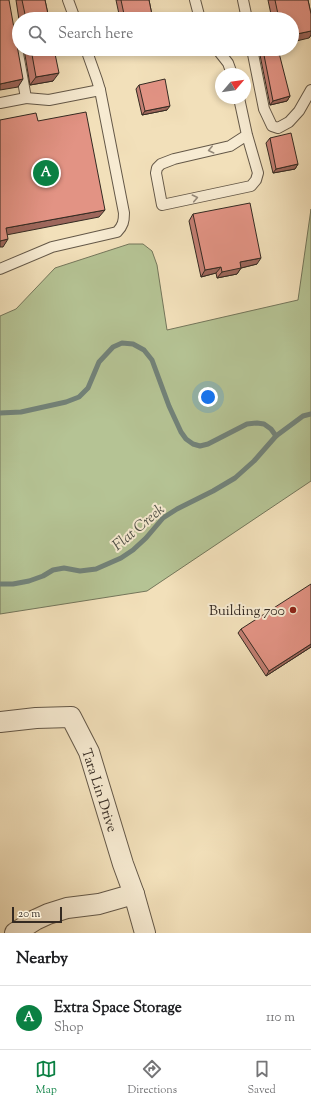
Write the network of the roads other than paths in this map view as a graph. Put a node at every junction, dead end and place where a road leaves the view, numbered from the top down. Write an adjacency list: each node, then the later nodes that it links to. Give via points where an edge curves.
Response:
1 (68, 0): 4 (lane)
2 (195, 0): 5 (lane)
3 (243, 0): 6 (lane)
4 (72, 12)
5 (198, 12)
6 (246, 12)
7 (19, 56): 14 (lane)
8 (89, 56): 12 (lane)
9 (222, 56): 11 (lane)
10 (253, 56): 13 (lane, via 264,109 272,126 278,128 289,122 299,111)
11 (230, 68)
12 (100, 90): 14 (lane, via 49,100); 18 (lane, via 124,213 123,224 112,234 52,247)
13 (311, 90)
14 (26, 98): 15 (lane)
15 (0, 103)
16 (240, 104): 17 (lane)
17 (247, 135): 17 (lane, one-way to 17, via 230,146 161,164 156,173 162,205 251,186 258,173)
18 (0, 269)
19 (0, 722): 20 (street, Tara Lin Drive, via 71,717 89,752)
20 (134, 894): 21 (street, via 48,914); 22 (street, Tara Lin Drive)
21 (15, 933)
22 (145, 933)

